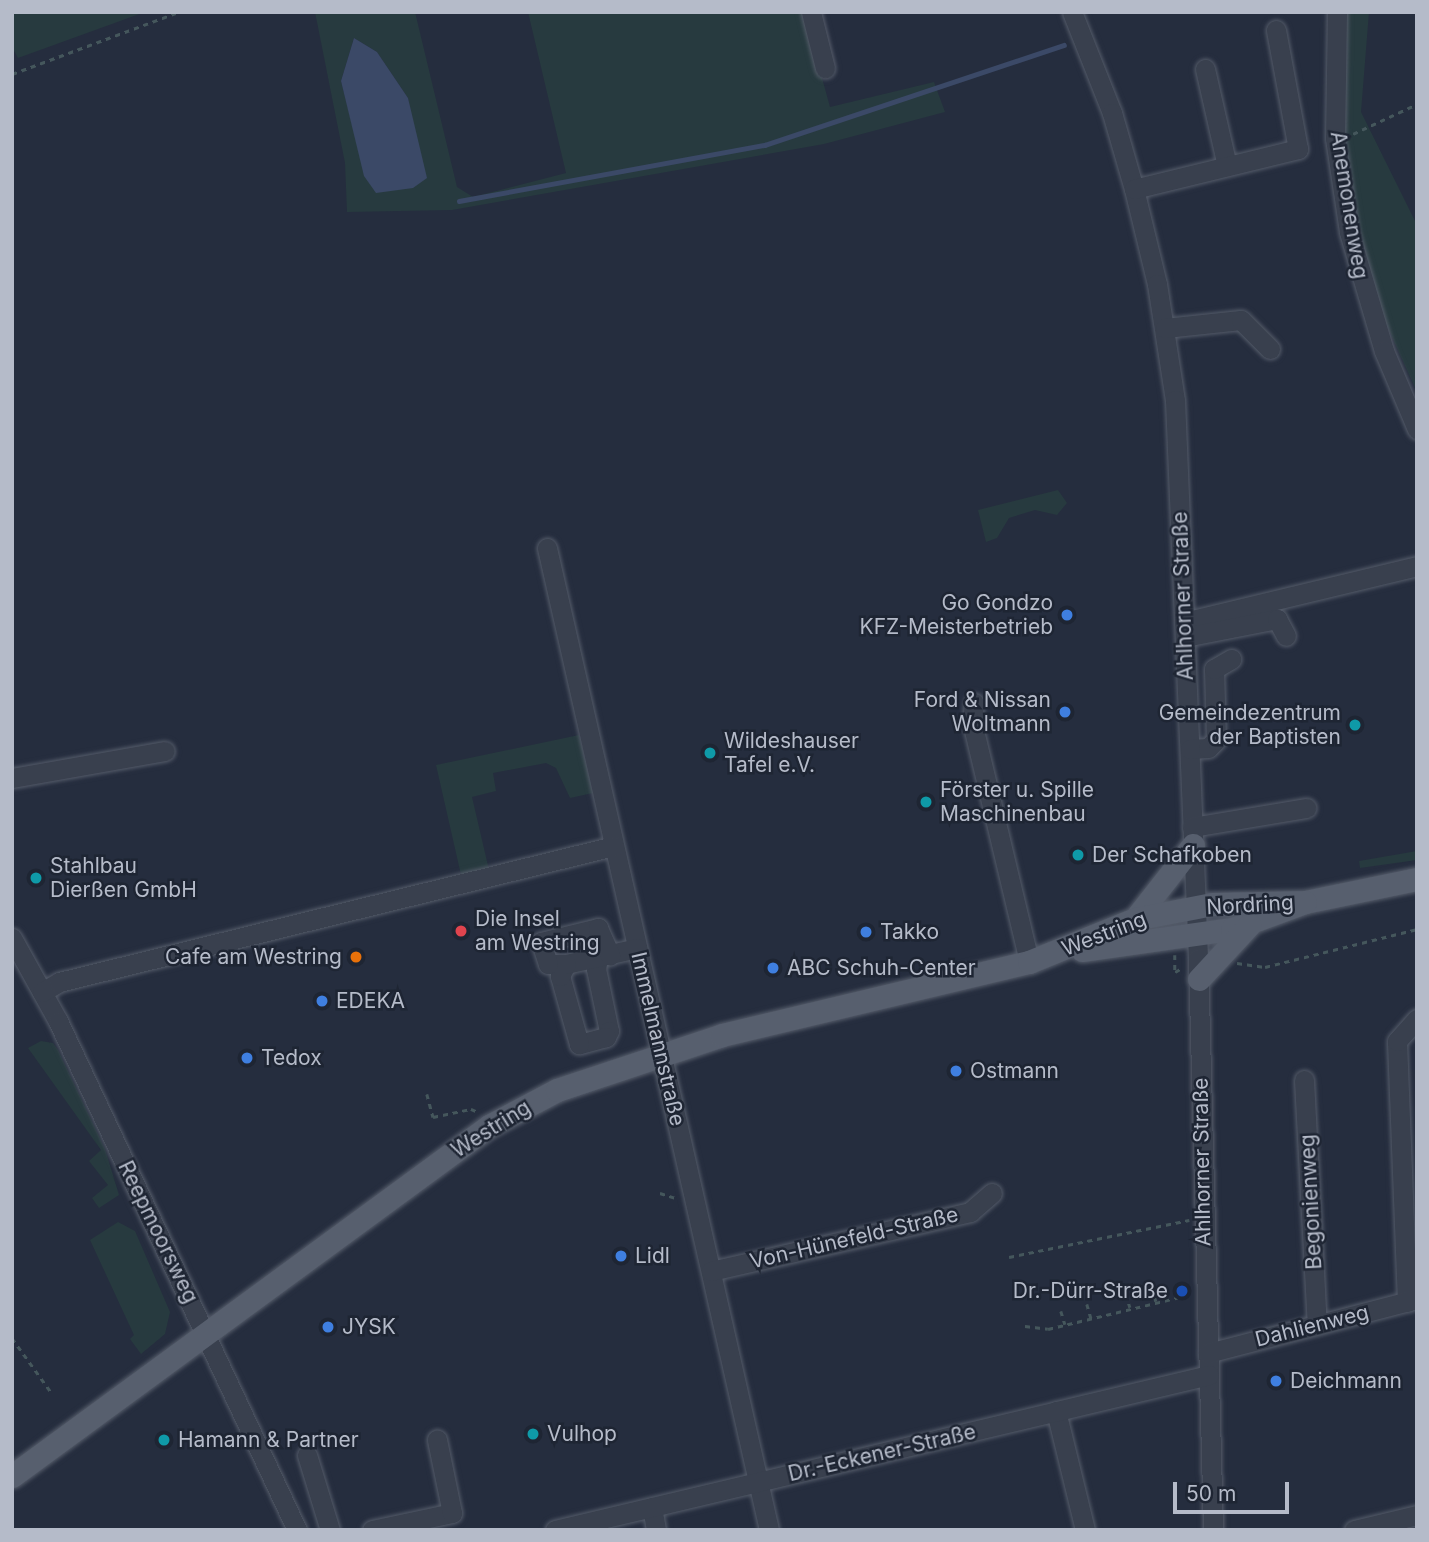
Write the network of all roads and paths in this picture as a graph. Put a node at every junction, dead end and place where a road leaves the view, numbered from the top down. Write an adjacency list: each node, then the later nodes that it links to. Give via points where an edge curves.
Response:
1 (179, 12): 8 (path)
2 (811, 12): 6 (street)
3 (1072, 12): 12 (street, Ahlhorner Straße, via 1112,113)
4 (1337, 12): 15 (street, Anemonenweg, via 1335,138 1349,232 1384,351)
5 (1276, 30): 11 (street, via 1298,149)
6 (825, 68)
7 (1205, 69): 11 (street)
8 (12, 74)
9 (1417, 104): 10 (path)
10 (1357, 133)
11 (1227, 166): 12 (street)
12 (1134, 188): 13 (street, Ahlhorner Straße)
13 (1165, 328): 14 (street, via 1241,320); 18 (street, Ahlhorner Straße, via 1175,400)
14 (1270, 349)
15 (1417, 429)
16 (547, 548): 27 (street, Immelmannstraße)
17 (1417, 566): 18 (street)
18 (1185, 630): 19 (street, via 1278,619); 22 (street, Ahlhorner Straße)
19 (1286, 636)
20 (1231, 659): 22 (street, via 1214,669 1216,740 1208,748)
21 (974, 704): 40 (street, via 972,722)
22 (1190, 749): 26 (street, Ahlhorner Straße)
23 (165, 751): 24 (street)
24 (12, 778)
25 (1306, 808): 26 (street)
26 (1192, 836): 30 (street, Ahlhorner Straße); 31 (main road)
27 (614, 846): 36 (street, Immelmannstraße); 43 (street, via 59,982)
28 (1417, 879): 29 (main road, Nordring)
29 (1305, 902): 30 (main road, Nordring); 32 (main road, Nordring)
30 (1196, 907): 31 (main road, Westring); 34 (street, Ahlhorner Straße)
31 (1135, 919): 37 (main road, Westring)
32 (1249, 925): 34 (main road, Nordring); 38 (main road)
33 (1417, 929): 38 (path, via 1265,967 1241,965)
34 (1186, 935): 37 (main road, Westring); 42 (street, Ahlhorner Straße); 42 (path, via 1175,972)
35 (12, 938): 43 (street, Reepmoorsweg)
36 (638, 948): 39 (street); 45 (street, Immelmannstraße)
37 (1053, 954): 40 (main road, Westring)
38 (1224, 955): 42 (main road)
39 (604, 956): 41 (street); 41 (street, via 598,928 541,942 548,964); 41 (street, via 596,969 609,1031 606,1037 579,1044 560,976)
40 (1029, 962): 45 (main road, Westring)
41 (566, 964)
42 (1199, 969): 52 (street, Ahlhorner Straße)
43 (42, 992): 67 (street, Reepmoorsweg, via 191,1280)
44 (1417, 1019): 58 (street, via 1397,1041)
45 (662, 1053): 48 (main road, Westring, via 557,1090); 54 (street, Immelmannstraße)
46 (1304, 1080): 65 (street, Begonienweg)
47 (427, 1094): 48 (path, via 433,1117 471,1109)
48 (489, 1126): 67 (main road, Westring)
49 (660, 1193): 51 (path, via 674,1195)
50 (992, 1193): 54 (street, Von-Hünefeld-Straße, via 970,1212)
51 (676, 1202)
52 (1203, 1218): 53 (path); 57 (street, Ahlhorner Straße)
53 (1009, 1257)
54 (711, 1271): 76 (street, Immelmannstraße)
55 (1152, 1288): 59 (path)
56 (1126, 1294): 61 (path)
57 (1206, 1294): 59 (path); 69 (street, Ahlhorner Straße)
58 (1412, 1300): 65 (street, Dahlienweg)
59 (1156, 1302): 61 (path)
60 (1087, 1304): 63 (path)
61 (1131, 1309): 63 (path)
62 (1061, 1311): 64 (path)
63 (1091, 1318): 64 (path)
64 (1065, 1325): 66 (path, via 1048,1329)
65 (1317, 1325): 69 (street, Dahlienweg)
66 (1025, 1326)
67 (205, 1332): 75 (main road, Westring); 79 (street, Reepmoorsweg)
68 (12, 1338): 71 (path)
69 (1208, 1353): 70 (street, Ahlhorner Straße)
70 (1209, 1375): 72 (street, Dr.-Eckener-Straße); 86 (street, Ahlhorner Straße)
71 (51, 1392)
72 (1056, 1411): 76 (street, Dr.-Eckener-Straße); 85 (street)
73 (437, 1440): 81 (street, via 452,1513)
74 (307, 1455): 80 (street)
75 (12, 1476)
76 (757, 1482): 77 (street, Dr.-Eckener-Straße); 84 (street, Immelmannstraße)
77 (652, 1507): 82 (street, Dr.-Eckener-Straße); 83 (street)
78 (1417, 1515): 87 (street)
79 (297, 1530)
80 (330, 1530)
81 (372, 1530)
82 (555, 1530)
83 (656, 1530)
84 (769, 1530)
85 (1085, 1530)
86 (1213, 1530)
87 (1354, 1530)

